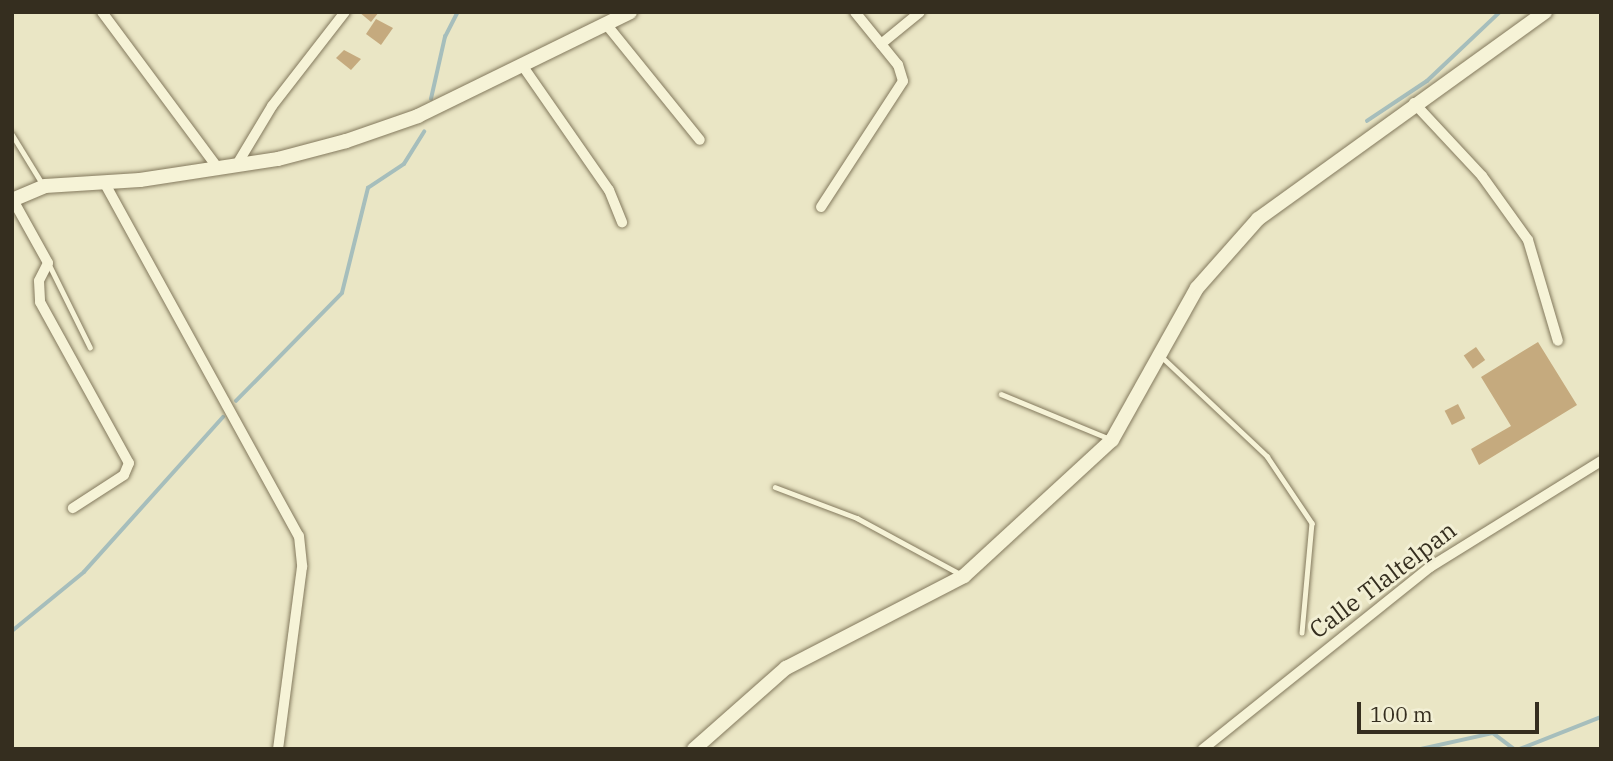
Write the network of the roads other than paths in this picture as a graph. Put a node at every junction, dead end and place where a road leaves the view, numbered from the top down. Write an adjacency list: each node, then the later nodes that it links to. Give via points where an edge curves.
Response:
1 (102, 12): 14 (street)
2 (345, 12): 13 (street, via 272,106)
3 (630, 12): 7 (main road)
4 (855, 12): 8 (street)
5 (920, 12): 8 (street)
6 (1545, 12): 10 (main road)
7 (606, 24): 9 (main road); 12 (street)
8 (881, 44): 18 (street, via 903,81)
9 (522, 65): 13 (main road, via 386,128); 19 (street, via 609,190)
10 (1414, 103): 21 (street, via 1482,176 1528,240); 23 (main road, via 1284,198 1230,247)
11 (12, 134): 16 (lane)
12 (700, 140)
13 (236, 166): 14 (main road)
14 (218, 168): 15 (main road)
15 (104, 182): 16 (main road); 31 (street, via 252,442 302,550)
16 (45, 186): 17 (main road)
17 (13, 200): 20 (street)
18 (821, 207)
19 (622, 223)
20 (48, 263): 22 (lane); 28 (street, via 39,281 40,302 129,463 124,475)
21 (1559, 341)
22 (90, 347)
23 (1158, 353): 25 (main road); 30 (lane, via 1267,456 1312,523)
24 (1001, 394): 25 (lane)
25 (1112, 440): 29 (main road)
26 (1601, 461): 33 (street, Calle Tlaltelpan, via 1430,567)
27 (775, 487): 29 (lane, via 857,518)
28 (73, 508)
29 (964, 576): 32 (main road, via 786,668)
30 (1302, 633)
31 (278, 749)
32 (694, 749)
33 (1203, 749)

